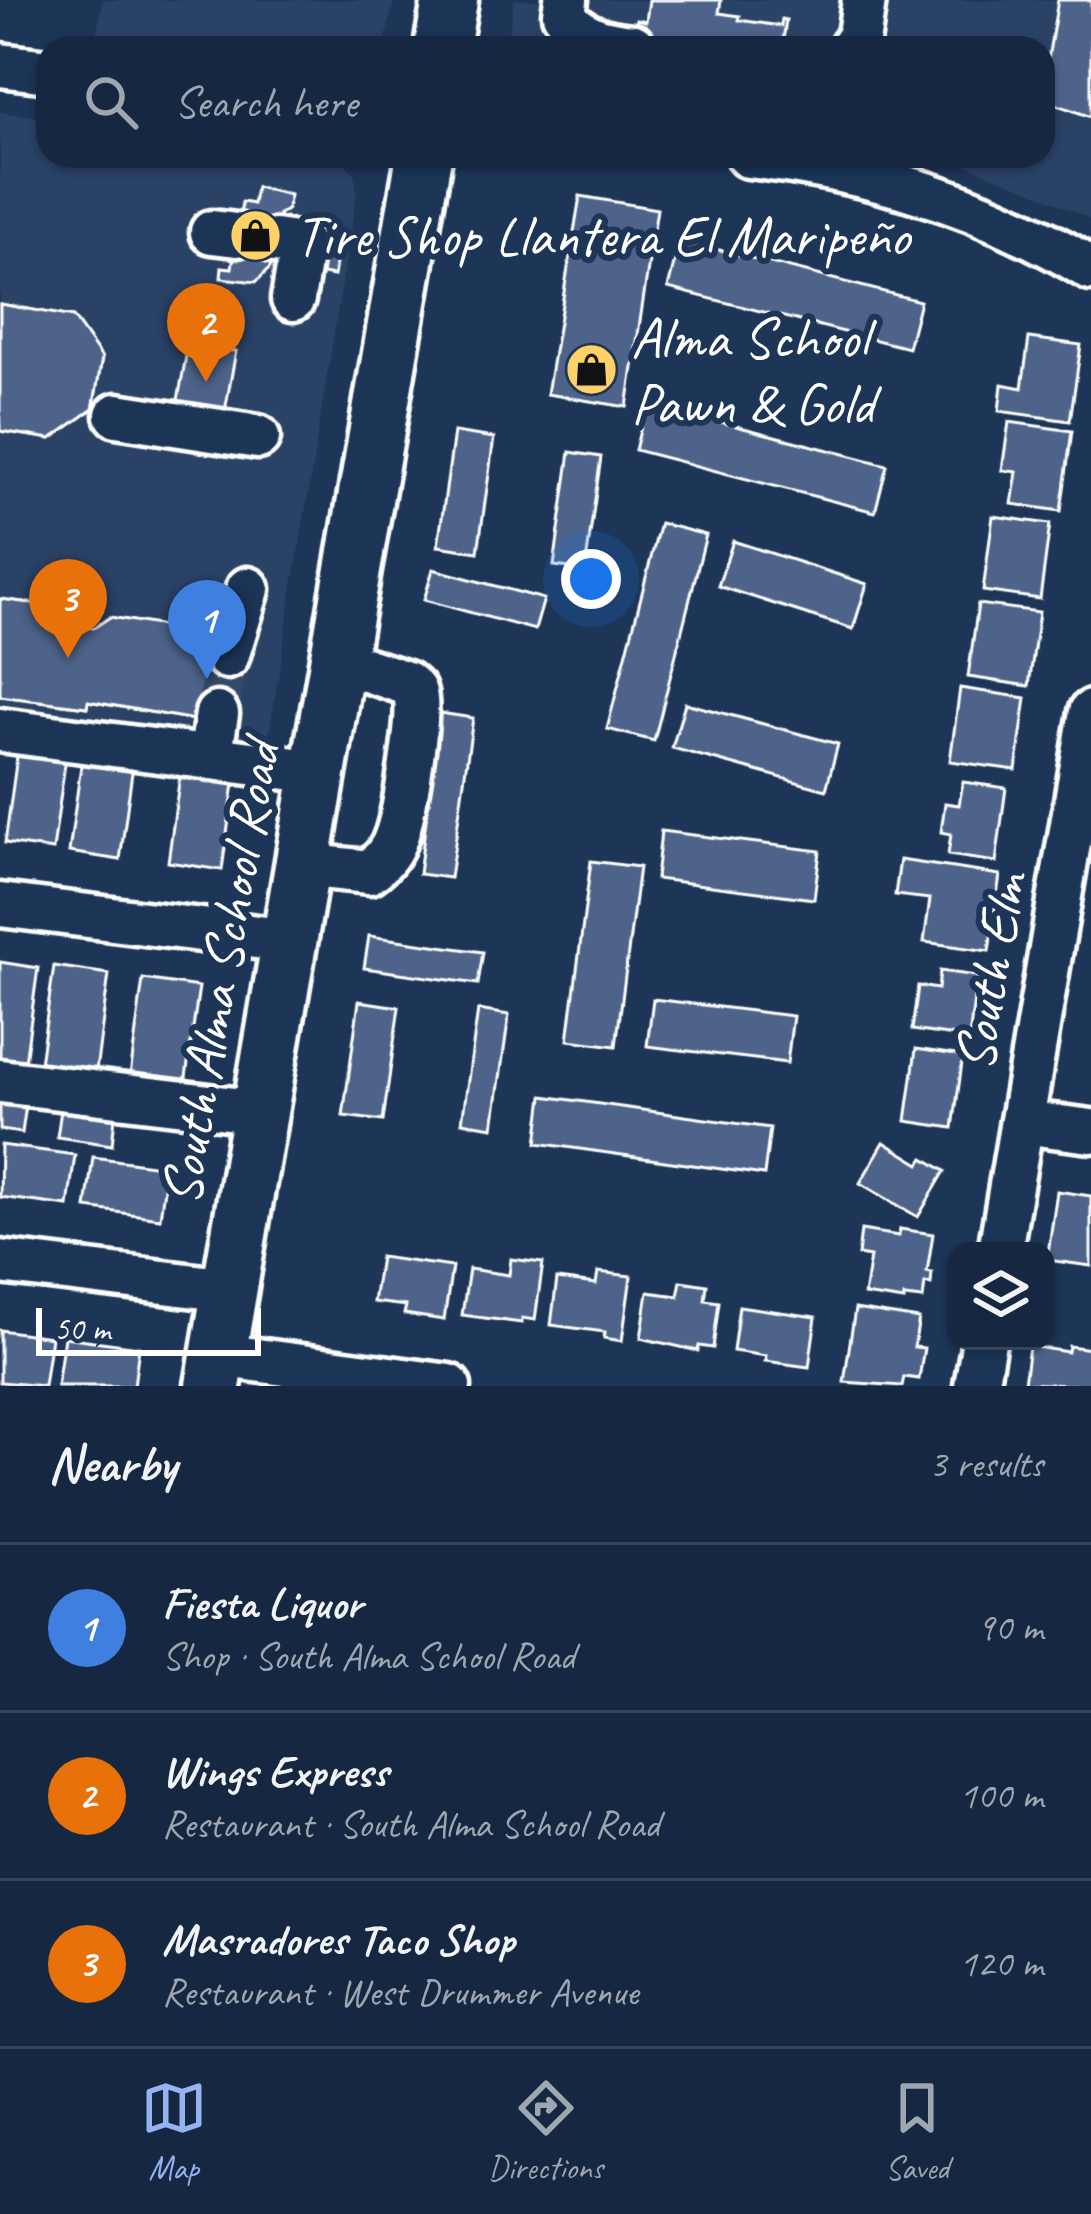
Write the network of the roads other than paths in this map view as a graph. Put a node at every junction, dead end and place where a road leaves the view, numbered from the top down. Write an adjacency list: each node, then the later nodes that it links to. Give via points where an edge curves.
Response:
1 (450, 0): 5 (main road)
2 (566, 0): 6 (street, via 564,14)
3 (864, 0): 7 (street)
4 (882, 0): 8 (street)
5 (444, 36)
6 (587, 36)
7 (859, 36)
8 (875, 36)
9 (0, 65): 10 (street)
10 (36, 70)
11 (422, 168): 20 (main road, South Alma School Road)
12 (830, 168): 14 (street, via 1005,220)
13 (241, 236): 15 (street, via 302,245)
14 (1091, 269)
15 (293, 299)
16 (117, 415): 17 (street)
17 (258, 437)
18 (248, 589): 19 (street)
19 (226, 657)
20 (337, 660): 25 (main road, South Alma School Road); 27 (street, via 406,683 417,701 397,834 369,872)
21 (1091, 712): 26 (street, South Elm)
22 (217, 714): 24 (street)
23 (0, 730): 24 (street)
24 (210, 758): 25 (street)
25 (317, 772): 27 (main road, South Alma School Road)
26 (1084, 794): 32 (street, South Elm)
27 (302, 865): 29 (main road, South Alma School Road)
28 (0, 905): 29 (street)
29 (289, 941): 31 (main road, South Alma School Road)
30 (0, 1082): 31 (street)
31 (260, 1112): 36 (main road, South Alma School Road)
32 (1022, 1122): 33 (street); 34 (street, South Elm)
33 (1091, 1131)
34 (1002, 1242)
35 (0, 1262): 36 (street)
36 (230, 1290): 38 (main road, South Alma School Road)
37 (982, 1350): 40 (street)
38 (216, 1371): 39 (street)
39 (449, 1386)
40 (976, 1386)

